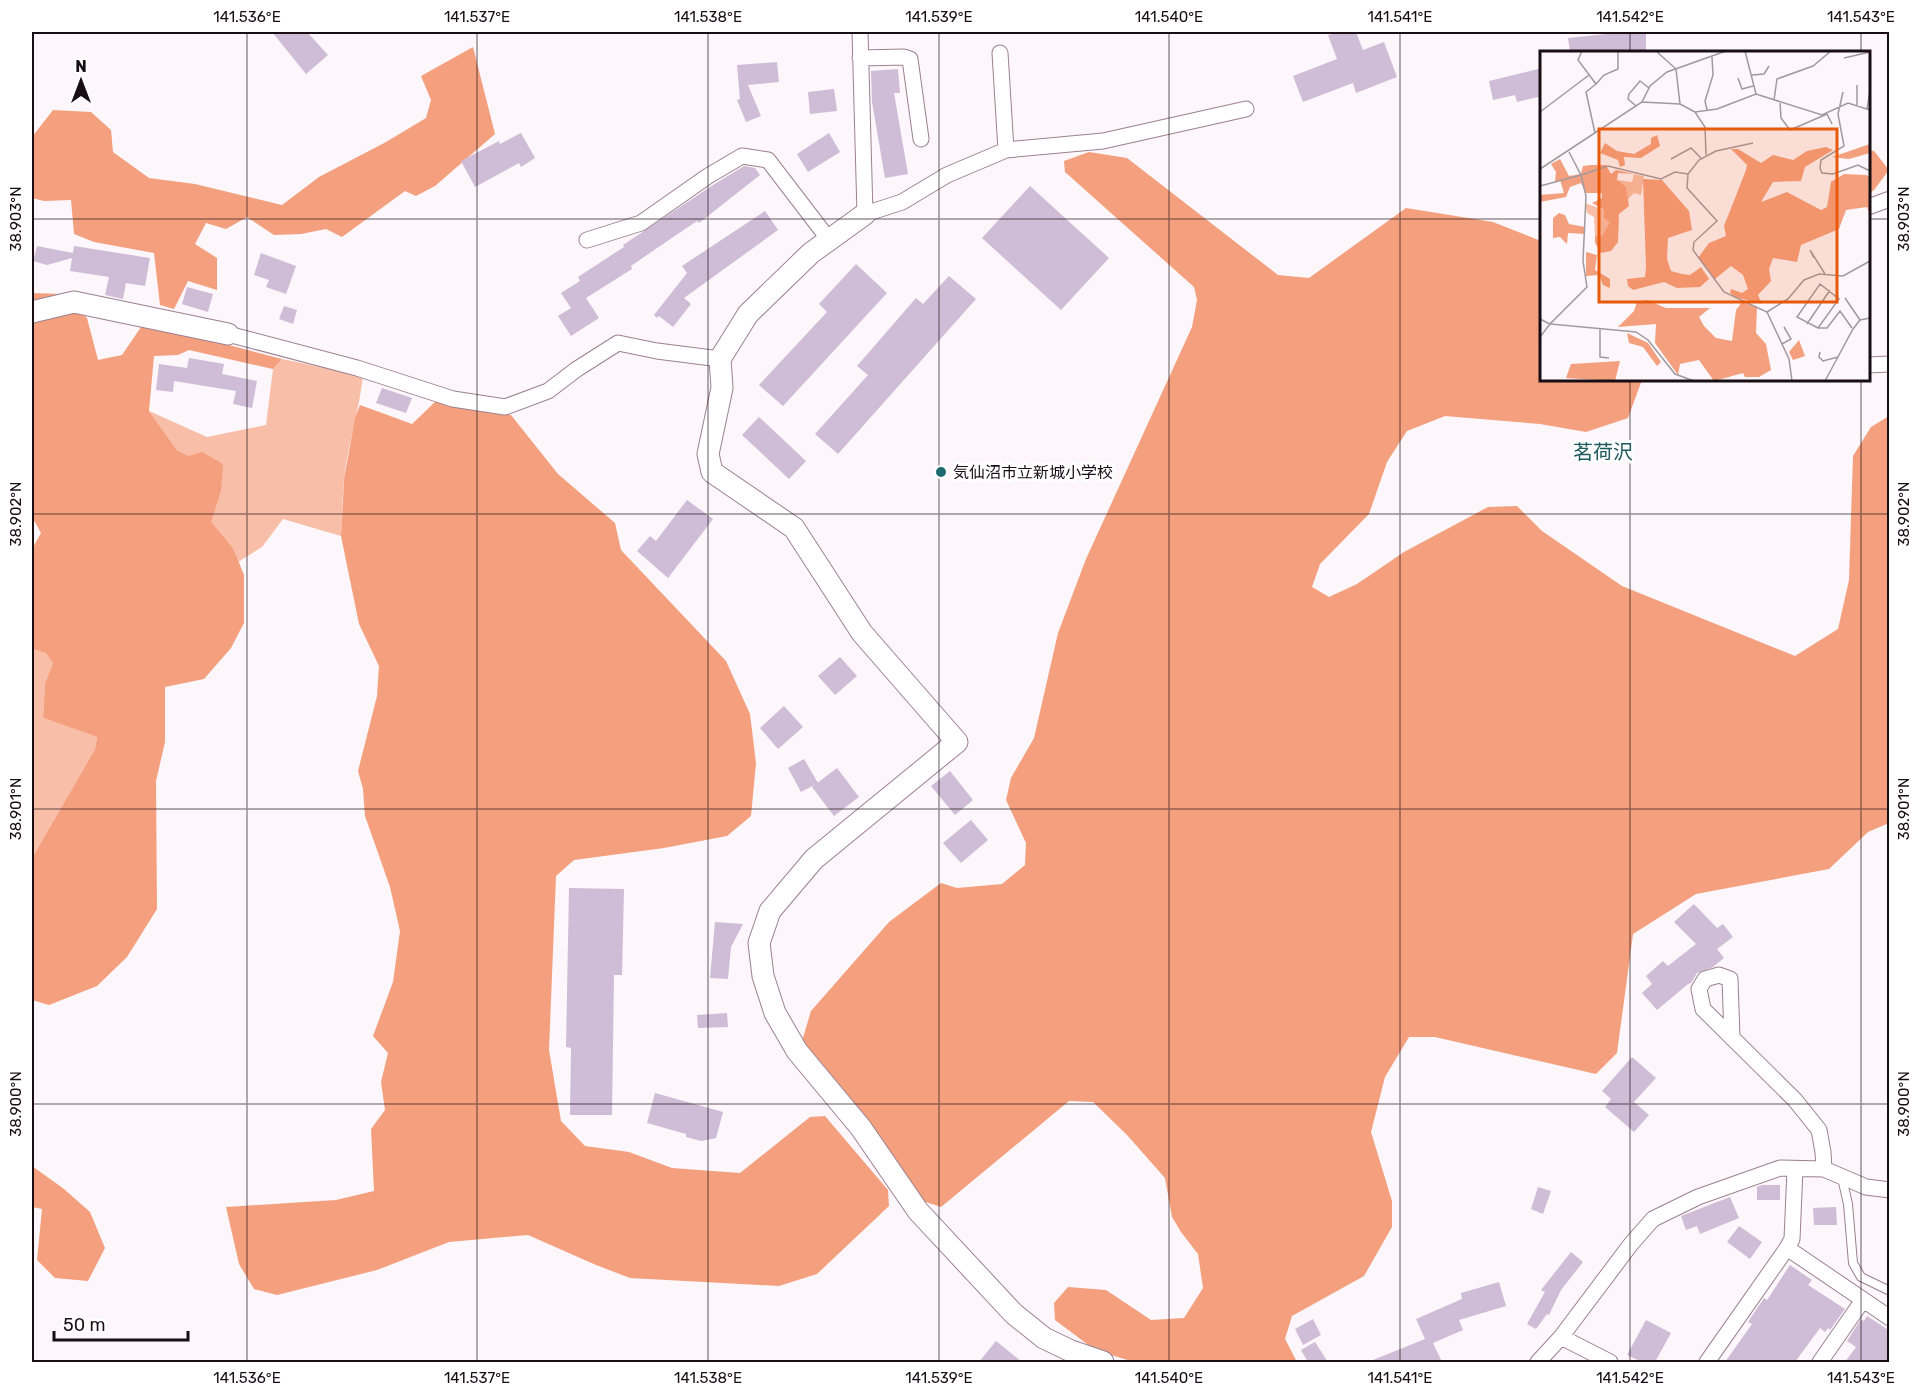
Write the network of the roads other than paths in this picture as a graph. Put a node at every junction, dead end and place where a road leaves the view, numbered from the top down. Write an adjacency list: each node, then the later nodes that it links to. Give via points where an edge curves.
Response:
1 (860, 32): 3 (street)
2 (1000, 53): 6 (street)
3 (860, 58): 5 (street, via 910,59); 9 (street)
4 (1246, 109): 6 (street, via 1103,141)
5 (921, 139)
6 (1006, 150): 9 (street, via 947,175 902,202)
7 (1890, 198): 8 (street)
8 (1870, 207)
9 (866, 214): 11 (street)
10 (587, 240): 11 (street, via 641,223 742,156 768,160)
11 (830, 241): 14 (street, via 812,253 748,314)
12 (32, 312): 13 (street, via 74,302)
13 (228, 334): 14 (street, via 357,368 453,399 505,407 548,391 618,343)
14 (720, 359): 27 (street, via 722,388 708,453 712,472 794,528 862,633 957,742 814,859 770,911 759,943 763,976 775,1013 797,1051 861,1128 918,1210 1014,1314 1044,1338)
15 (1890, 364): 16 (street)
16 (1870, 365)
17 (1732, 1038): 19 (street, via 1820,1130)
18 (1795, 1169): 19 (street); 22 (street, via 1792,1239); 26 (street, via 1780,1168 1653,1219)
19 (1824, 1170): 20 (street)
20 (1842, 1178): 21 (street, via 1866,1188); 23 (lane, via 1853,1263 1862,1277)
21 (1890, 1190)
22 (1786, 1248): 24 (street); 30 (street)
23 (1890, 1291)
24 (1863, 1300): 25 (street); 31 (street)
25 (1890, 1318)
26 (1560, 1337): 28 (street); 29 (street)
27 (1103, 1362)
28 (1538, 1362)
29 (1610, 1362)
30 (1707, 1362)
31 (1821, 1362)

